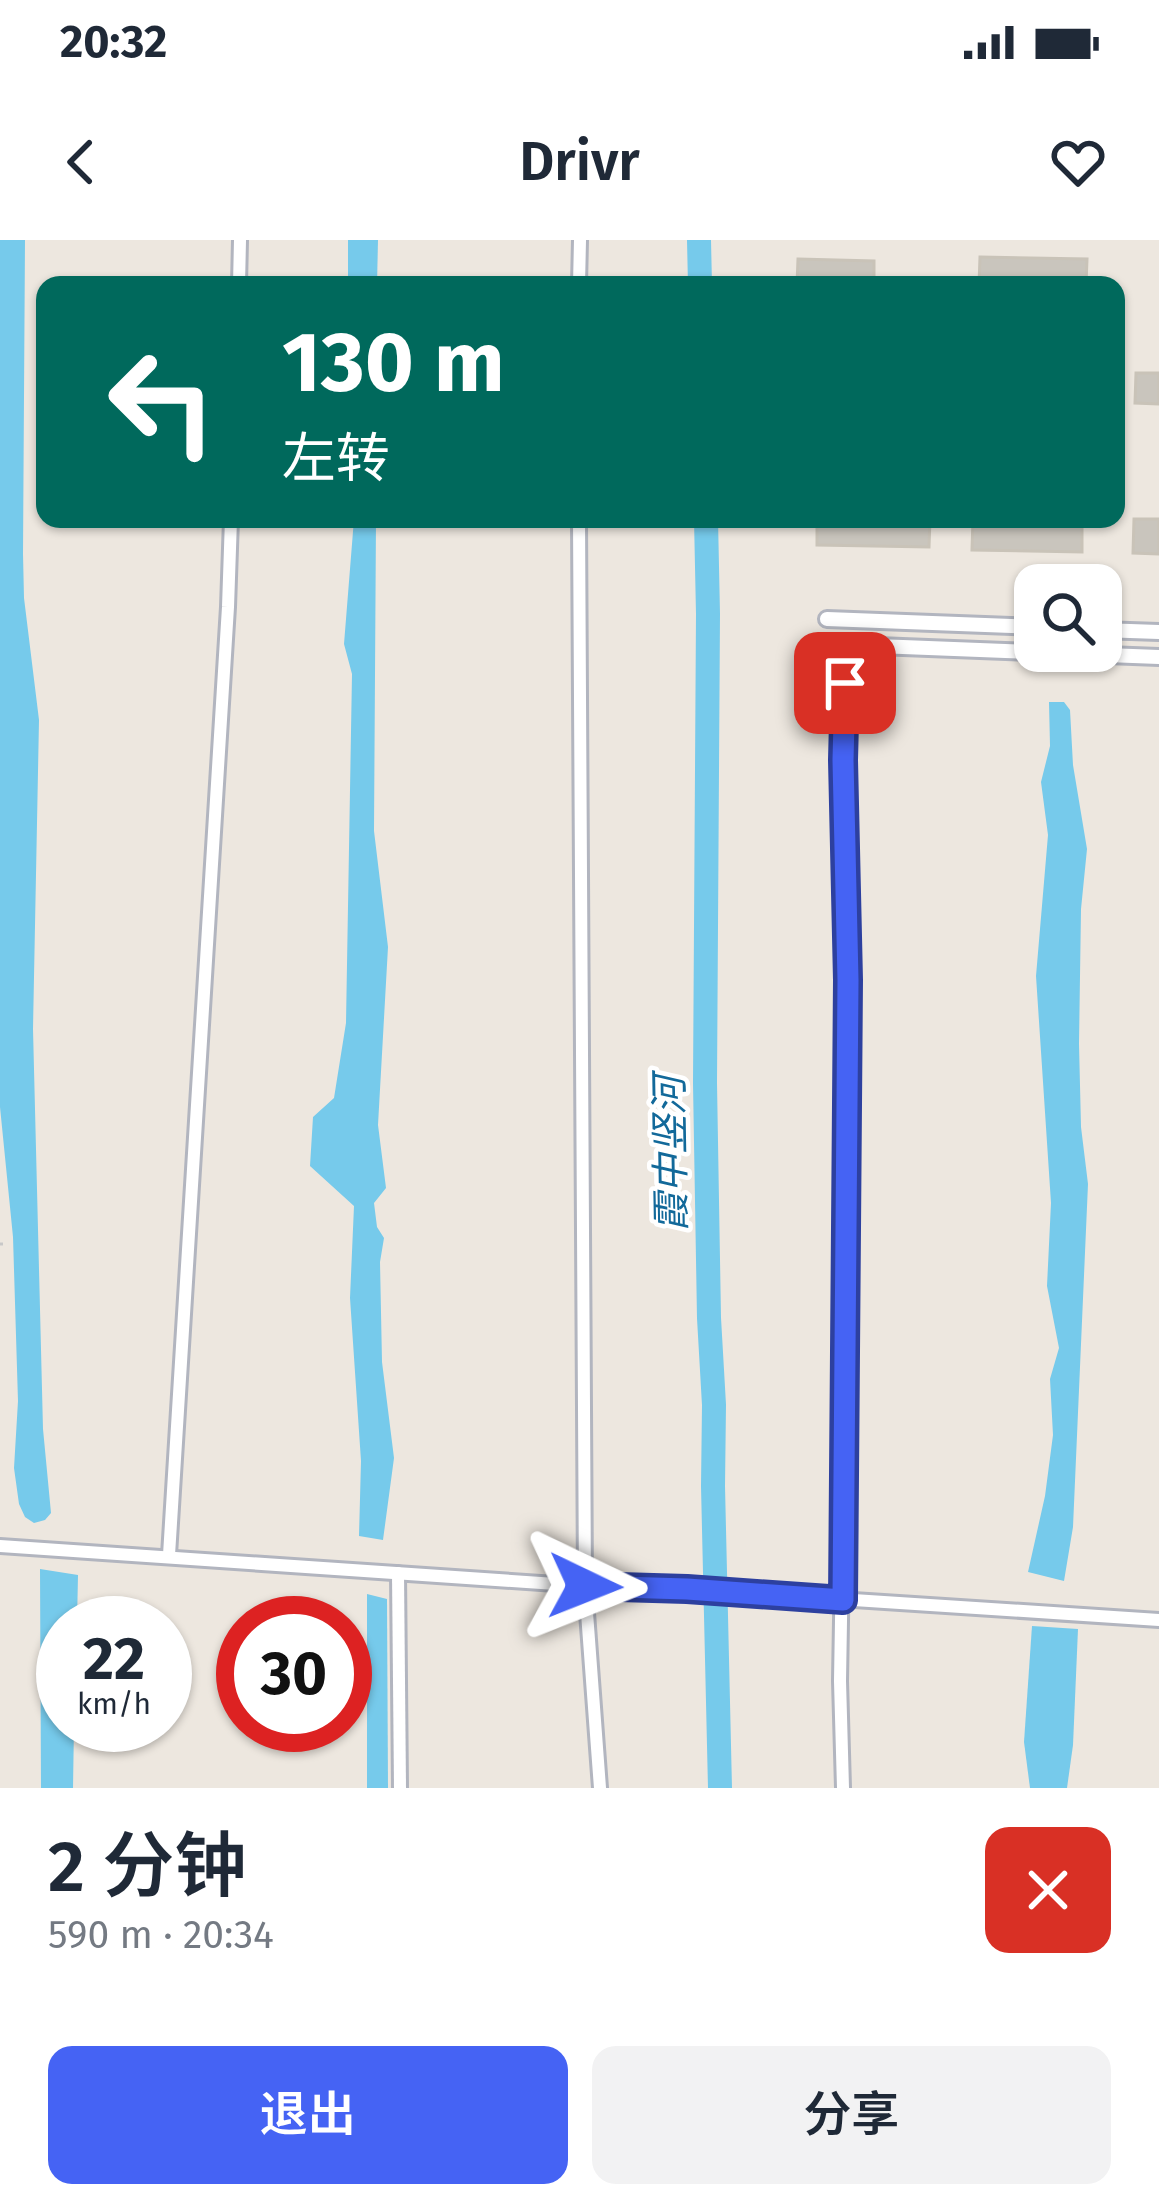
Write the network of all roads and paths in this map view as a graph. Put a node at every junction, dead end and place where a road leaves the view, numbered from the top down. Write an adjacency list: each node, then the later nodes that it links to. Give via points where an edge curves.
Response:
1 (240, 240): 3 (street)
2 (580, 240): 4 (street)
3 (238, 276)
4 (579, 276)
5 (231, 528): 15 (street)
6 (579, 528): 17 (street)
7 (826, 619): 8 (street)
8 (1014, 626)
9 (1122, 631): 10 (street)
10 (1159, 632)
11 (826, 644): 12 (street)
12 (847, 644): 13 (street); 18 (street)
13 (1159, 657)
14 (0, 1546): 15 (street)
15 (169, 1555): 16 (street)
16 (398, 1573): 17 (street); 20 (street)
17 (585, 1586): 18 (street); 21 (street)
18 (843, 1600): 19 (street); 22 (street)
19 (1159, 1620)
20 (400, 1788)
21 (601, 1788)
22 (843, 1788)

